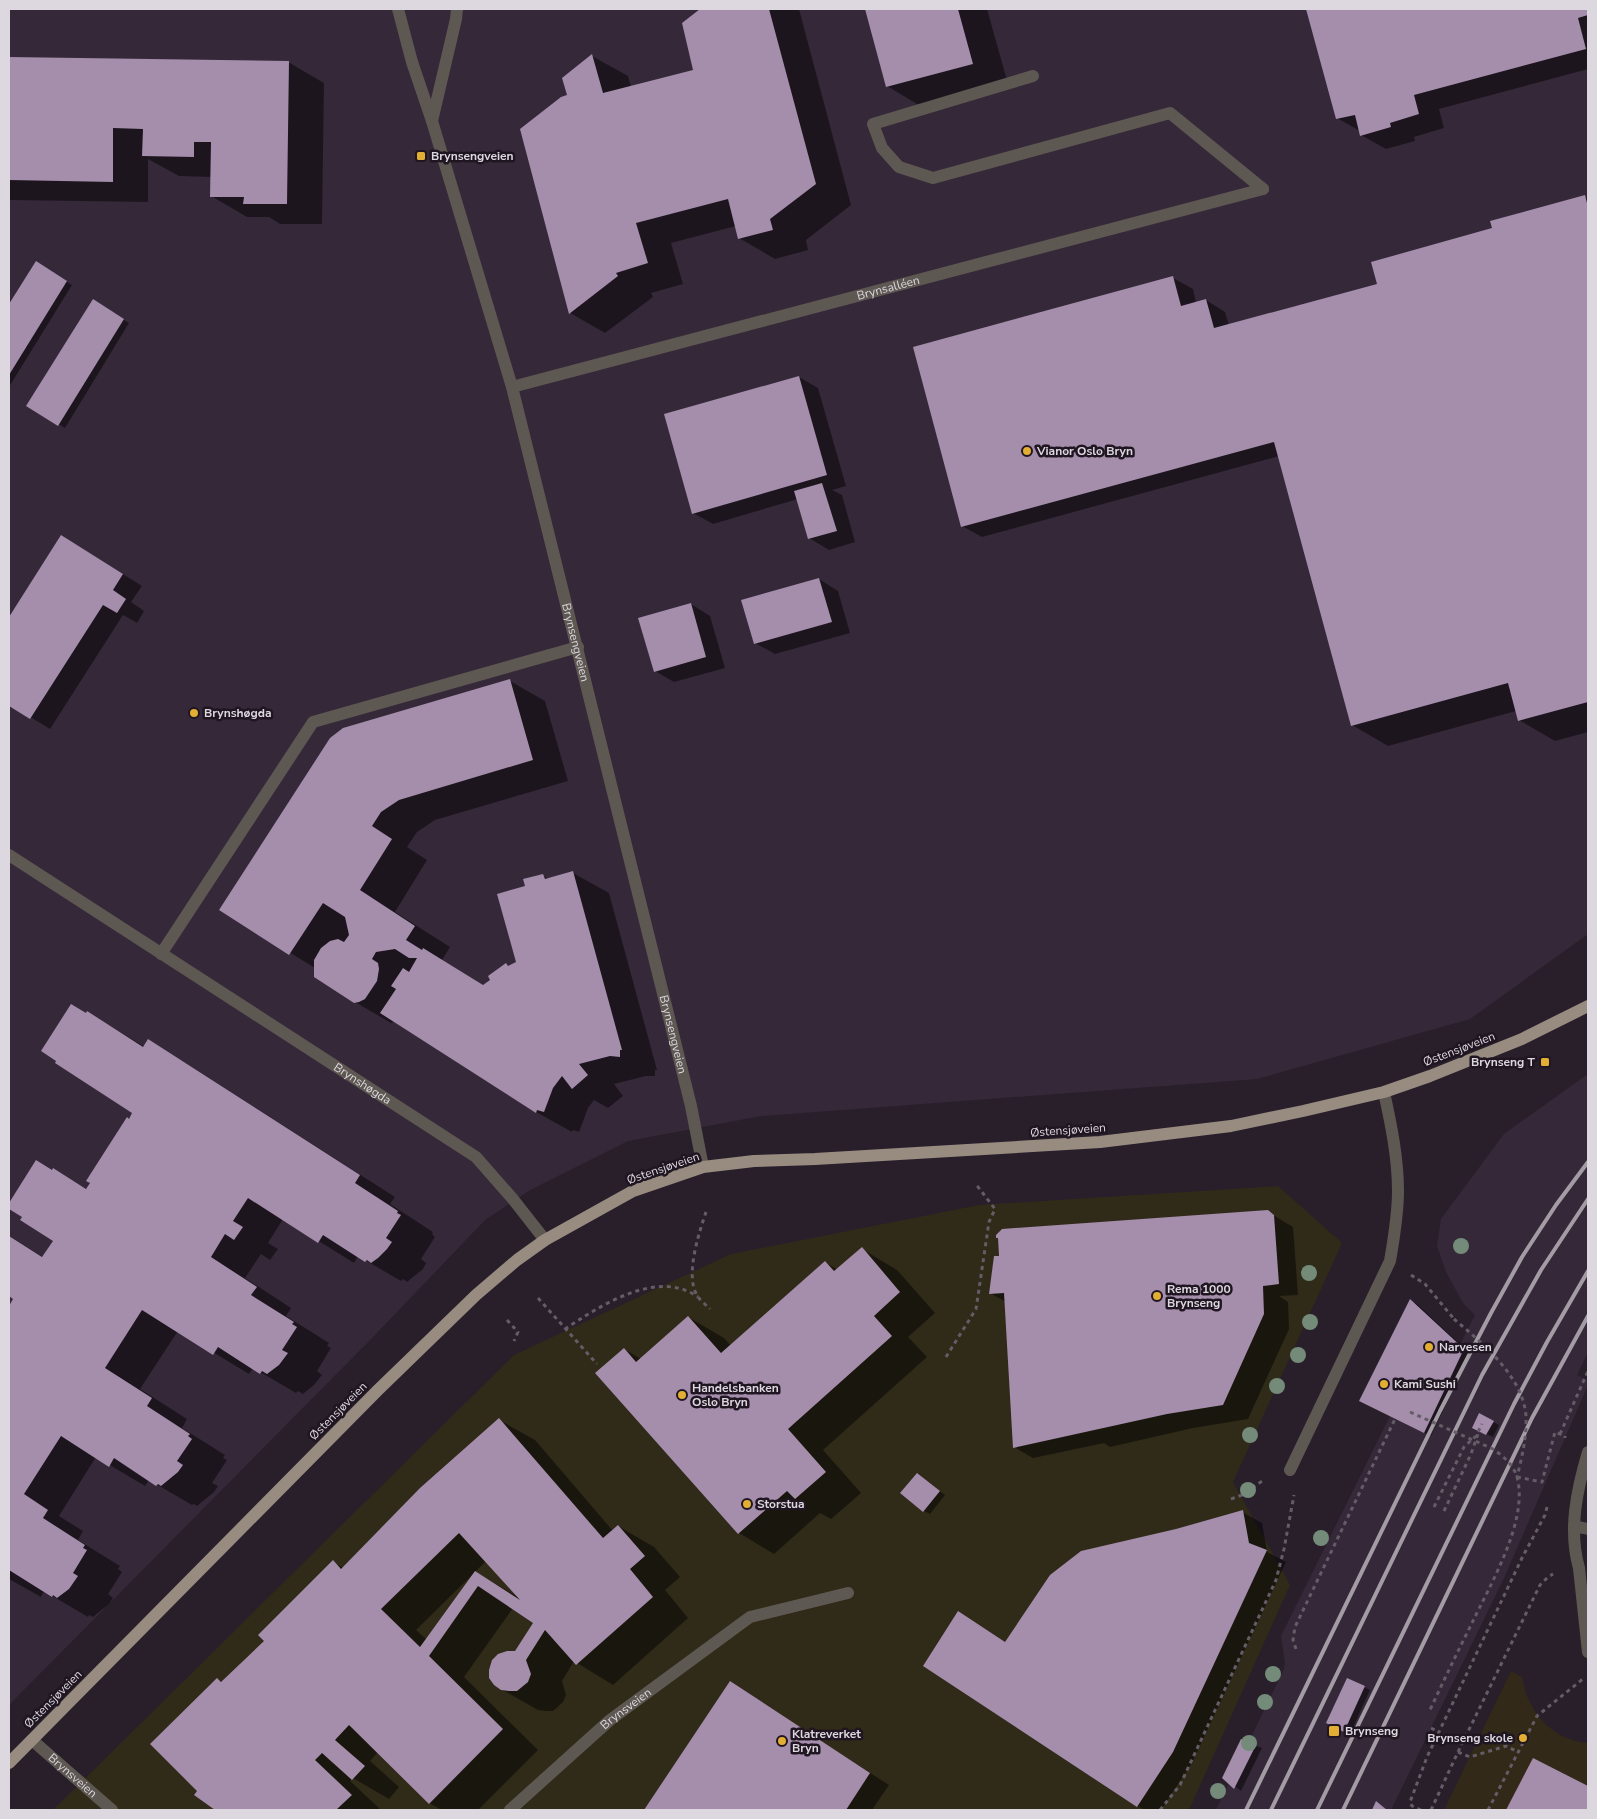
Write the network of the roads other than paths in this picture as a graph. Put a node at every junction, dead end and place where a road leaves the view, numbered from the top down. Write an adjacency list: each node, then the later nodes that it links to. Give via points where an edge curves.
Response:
1 (398, 9): 4 (street, Brynsengveien)
2 (457, 9): 4 (street, Brynsengveien)
3 (1033, 76): 5 (street, Brynsalléen, via 873,124 882,148 898,166 933,178 1170,113 1263,189)
4 (432, 121): 5 (street, Brynsengveien)
5 (512, 388): 6 (street, Brynsengveien)
6 (578, 647): 8 (street, via 313,722); 11 (street, Brynsengveien, via 691,1106)
7 (9, 855): 8 (street, Brynshøgda)
8 (161, 954): 12 (street, Brynshøgda, via 476,1157)
9 (1588, 1006): 10 (main road, Østensjøveien, via 1522,1040)
10 (1384, 1092): 11 (main road, Østensjøveien, via 1231,1126 1109,1141 754,1161); 14 (street, via 1392,1128 1398,1192 1390,1261)
11 (703, 1167): 12 (main road, Østensjøveien, via 633,1191)
12 (545, 1240): 19 (main road, Østensjøveien, via 476,1295 378,1390)
13 (1588, 1452): 15 (street)
14 (1290, 1470)
15 (1574, 1526): 16 (street); 18 (street)
16 (1588, 1529)
17 (848, 1593): 22 (street, Brynsveien, via 750,1616 610,1720)
18 (1588, 1652)
19 (32, 1740): 20 (main road, Østensjøveien); 21 (street, Brynsveien)
20 (9, 1763)
21 (112, 1810)
22 (510, 1810)

